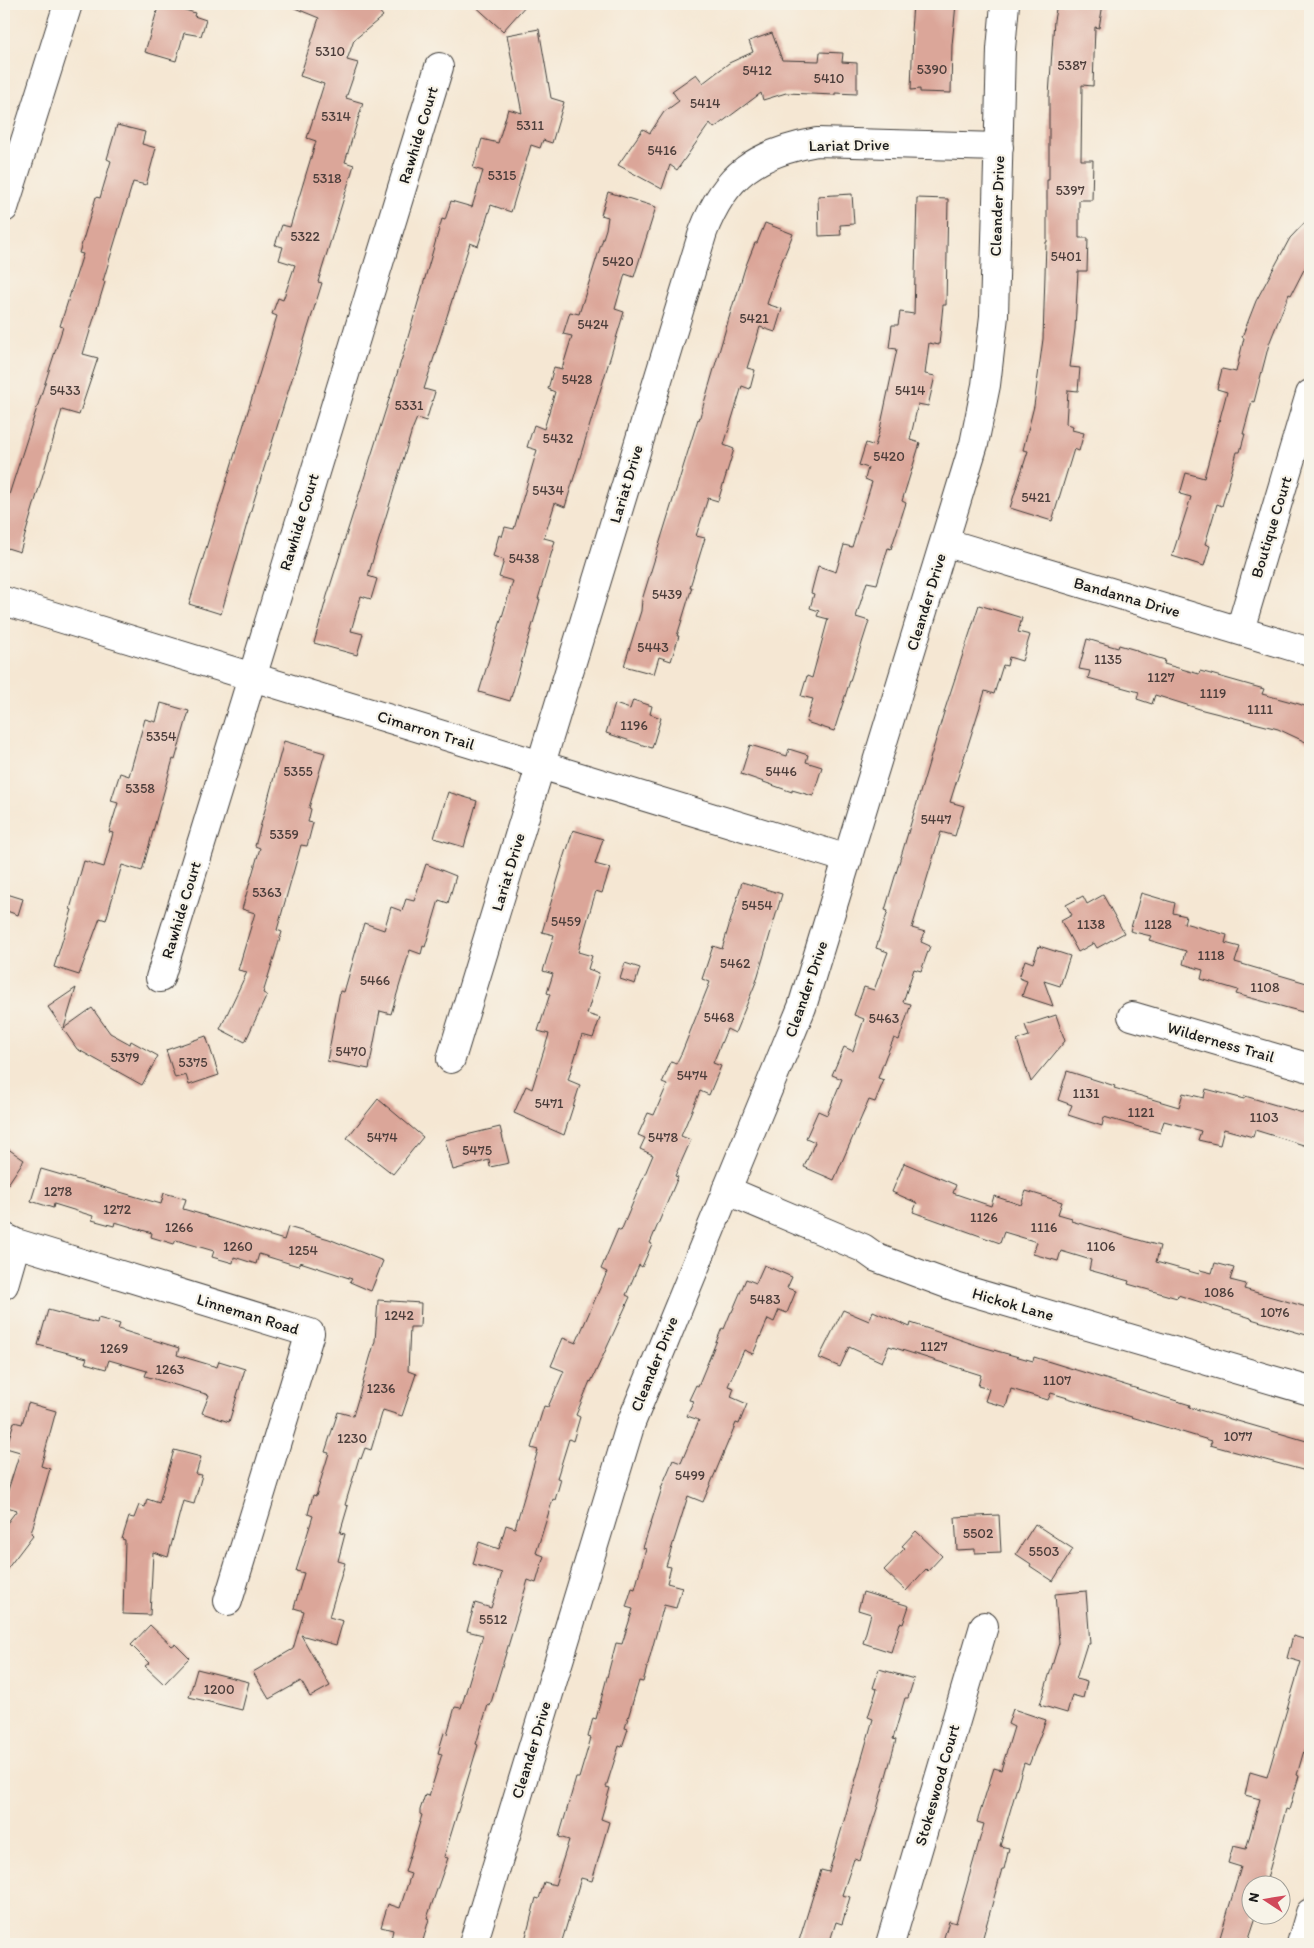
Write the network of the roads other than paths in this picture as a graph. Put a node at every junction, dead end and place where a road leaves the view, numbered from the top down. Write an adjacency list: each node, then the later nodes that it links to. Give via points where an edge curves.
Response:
1 (68, 4): 5 (street)
2 (1005, 4): 4 (street, Cleander Drive)
3 (439, 67): 11 (street, Rawhide Court)
4 (999, 147): 7 (street, Cleander Drive, via 994,316 986,386 974,444); 12 (street, Lariat Drive, via 817,142 788,147 746,169 719,197 703,232)
5 (4, 208)
6 (1310, 394): 9 (street, Boutique Court)
7 (944, 542): 9 (street, Bandanna Drive); 13 (street, Cleander Drive)
8 (4, 601): 11 (street, Cimarron Trail)
9 (1240, 630): 10 (street, Bandanna Drive)
10 (1310, 652)
11 (252, 677): 12 (street, Cimarron Trail); 14 (street, Rawhide Court)
12 (540, 765): 13 (street, Cimarron Trail); 16 (street, Lariat Drive)
13 (848, 859): 18 (street, Cleander Drive, via 802,1006)
14 (160, 978)
15 (1132, 1016): 17 (street, Wilderness Trail)
16 (451, 1059)
17 (1310, 1068)
18 (726, 1190): 21 (street, Hickok Lane, via 863,1248 877,1258 955,1287); 25 (street, Cleander Drive, via 631,1423)
19 (10, 1240): 20 (street); 22 (street, Linneman Road, via 310,1333)
20 (4, 1285)
21 (1310, 1391)
22 (228, 1601)
23 (984, 1626): 26 (street, Stokeswood Court)
24 (1310, 1912): 27 (street)
25 (473, 1944)
26 (890, 1944)
27 (1301, 1944)

